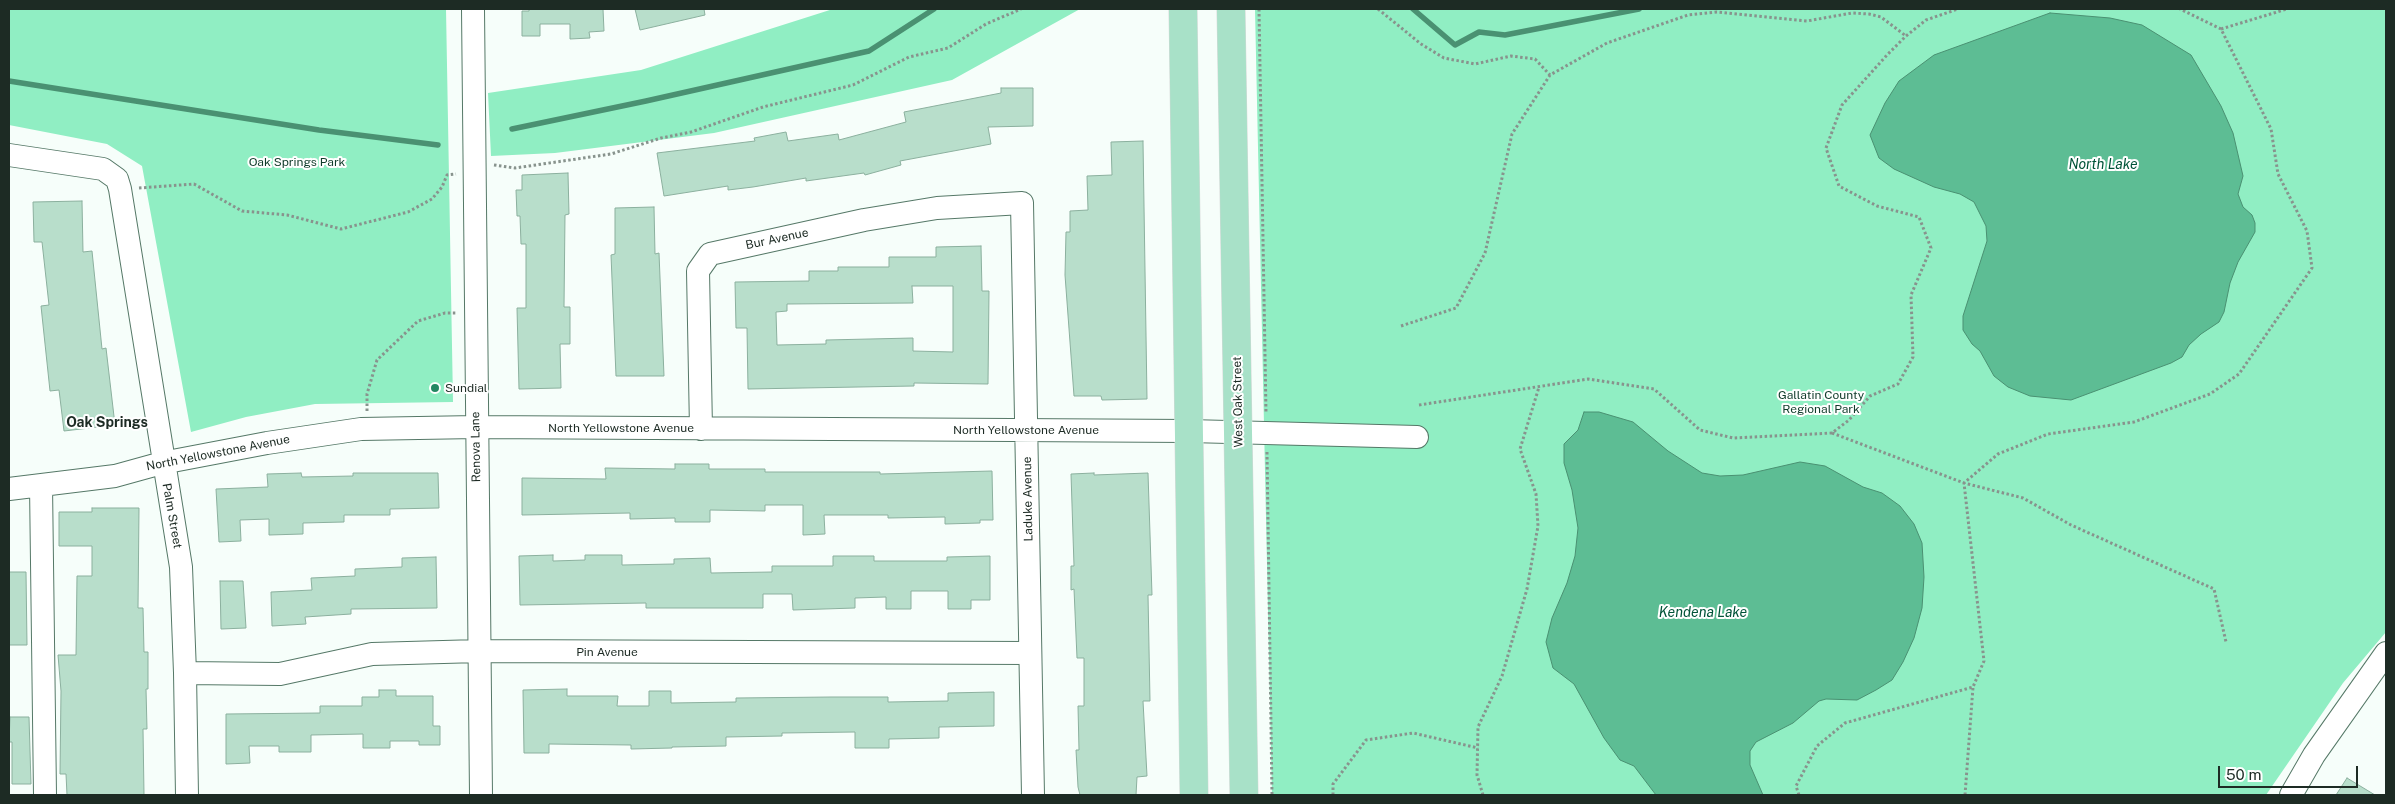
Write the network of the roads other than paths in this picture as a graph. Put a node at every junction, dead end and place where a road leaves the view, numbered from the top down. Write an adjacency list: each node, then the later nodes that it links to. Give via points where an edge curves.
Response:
1 (473, 9): 6 (street, Renova Lane)
2 (1183, 9): 9 (main road)
3 (1231, 9): 10 (main road, West Oak Street)
4 (9, 155): 12 (street, Palm Street, via 103,169 119,184)
5 (1022, 203): 7 (street, Bur Avenue, via 937,208 864,220 710,254 698,270); 8 (street, Laduke Avenue)
6 (476, 427): 7 (street, North Yellowstone Avenue); 12 (street, North Yellowstone Avenue, via 368,429 320,434); 15 (street, Renova Lane)
7 (701, 429): 8 (street, North Yellowstone Avenue)
8 (1026, 431): 9 (street, North Yellowstone Avenue); 16 (street, Laduke Avenue)
9 (1190, 432): 10 (street, North Yellowstone Avenue); 23 (main road)
10 (1238, 433): 11 (street, North Yellowstone Avenue); 24 (main road, West Oak Street)
11 (1417, 437)
12 (162, 462): 13 (street, North Yellowstone Avenue, via 115,476); 18 (street, Palm Street, via 180,567)
13 (41, 485): 14 (street, North Yellowstone Avenue); 19 (street)
14 (9, 488)
15 (479, 651): 16 (street, Pin Avenue); 18 (street, Pin Avenue, via 372,654 280,674); 21 (street, Renova Lane)
16 (1030, 653): 22 (street, Laduke Avenue)
17 (2386, 653): 25 (street, via 2314,755)
18 (186, 673): 20 (street, Palm Street)
19 (45, 795)
20 (188, 795)
21 (481, 795)
22 (1033, 795)
23 (1194, 795)
24 (1244, 795)
25 (2291, 795)

